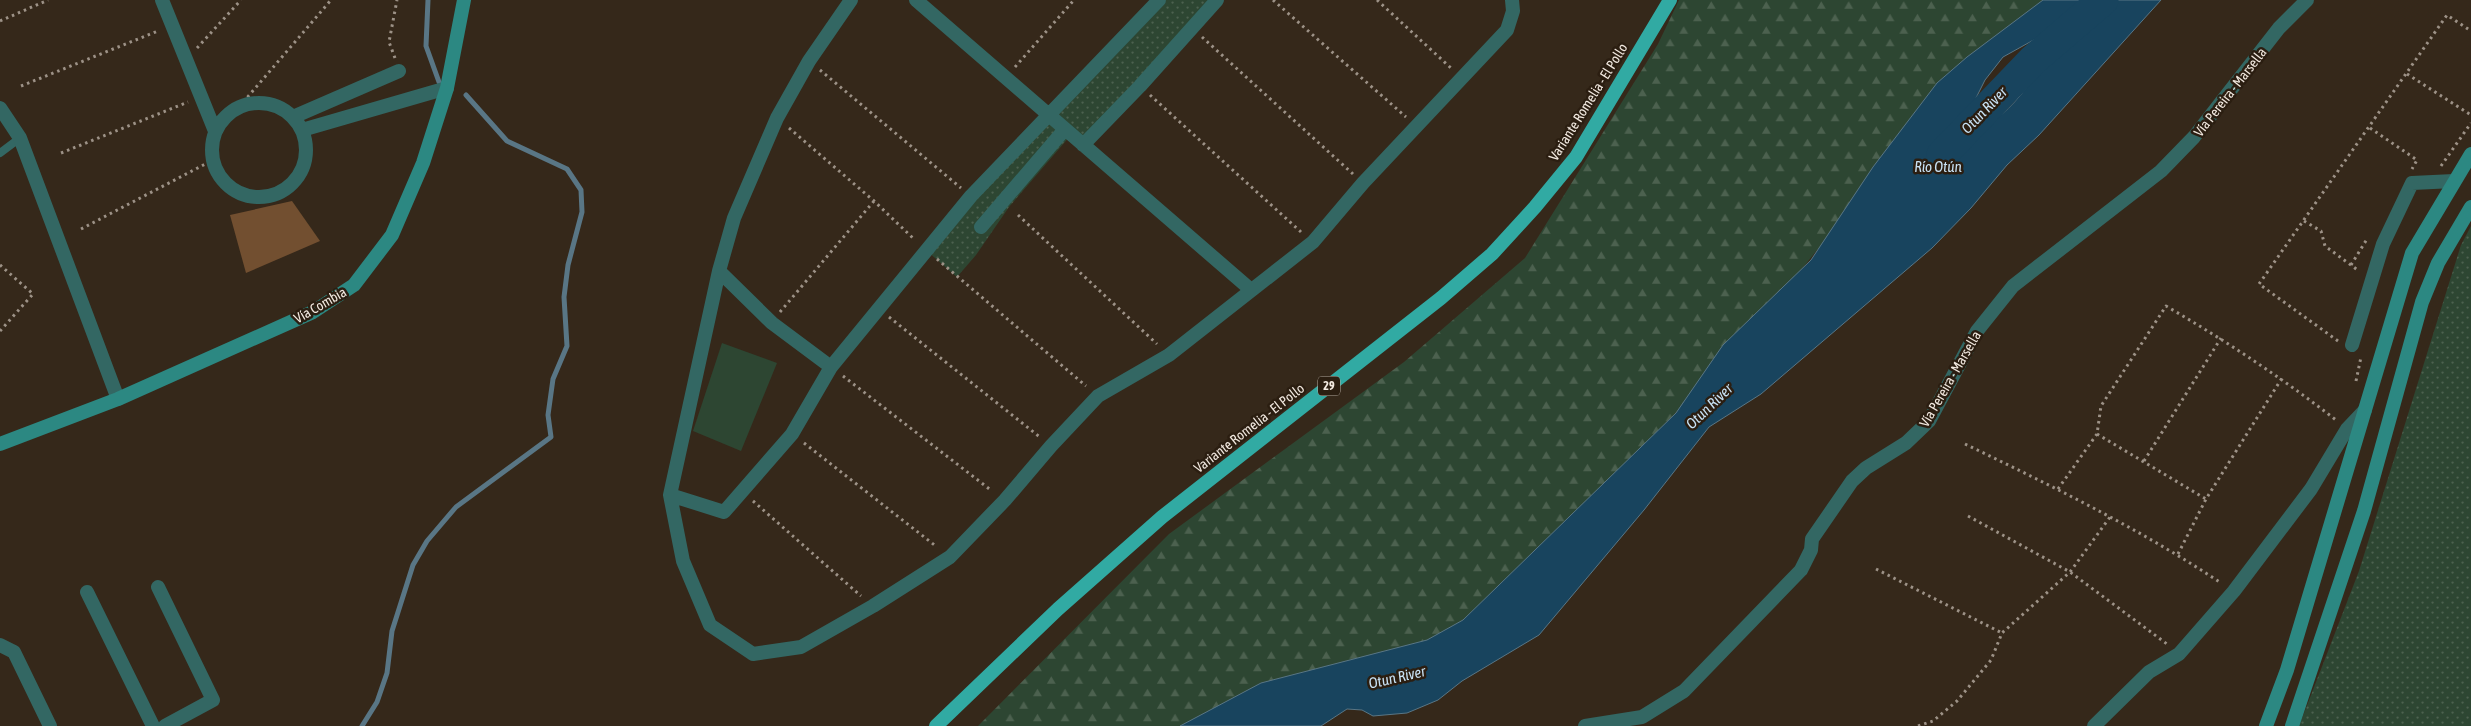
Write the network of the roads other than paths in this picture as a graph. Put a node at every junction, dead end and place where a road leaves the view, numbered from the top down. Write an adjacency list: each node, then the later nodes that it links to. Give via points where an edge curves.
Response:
1 (162, 0): 17 (street)
2 (464, 0): 11 (main road, Vía Combia)
3 (851, 0): 25 (street, via 809,61 777,118 734,218)
4 (916, 0): 13 (street)
5 (1159, 0): 13 (street)
6 (1217, 0): 19 (street)
7 (1512, 0): 26 (street, via 1513,11 1507,30 1416,125 1313,242)
8 (1670, 0): 39 (highway, Variante Romelia - El Pollo / 29, via 1576,157 1492,254 1441,298 1162,516 1058,609)
9 (2307, 0): 40 (street, Vía Pereira - Marsella, via 2279,28 2194,137 2161,171 2013,286 1977,331 1929,421 1906,443 1866,468 1852,481 1812,539 1811,550 1801,570 1684,691 1642,717)
10 (399, 71): 14 (street)
11 (446, 88): 16 (street); 29 (main road, Vía Combia, via 423,164 392,235 354,285 313,312)
12 (0, 108): 18 (street)
13 (1048, 115): 15 (street); 28 (street, via 971,196)
14 (293, 117): 16 (street); 17 (street, via 268,103 253,103 226,115)
15 (1066, 129): 19 (street); 24 (street)
16 (302, 130): 17 (street, via 306,144 305,160 299,175 275,194 260,197 244,195 230,188 219,176 211,161)
17 (214, 131)
18 (20, 138): 20 (lane); 29 (street)
19 (1082, 145): 26 (street)
20 (0, 153)
21 (2471, 154): 22 (main road)
22 (2454, 181): 27 (street, via 2412,184 2383,244); 30 (main road, via 2412,253)
23 (2471, 207): 43 (main road, via 2438,263 2422,302 2364,511)
24 (981, 227)
25 (719, 271): 28 (street, via 772,322); 32 (street)
26 (1250, 289): 32 (street, via 1169,355 1098,396 950,556 873,606 801,647 753,654 710,626 684,561)
27 (2349, 347)
28 (832, 367): 32 (street, via 792,434 724,512)
29 (118, 399): 31 (main road, Vía Combia)
30 (2365, 410): 41 (street, via 2347,428 2311,489 2234,591 2179,654 2150,672); 42 (main road, via 2287,670)
31 (0, 444)
32 (670, 495)
33 (158, 587): 38 (street, via 213,700)
34 (87, 592): 37 (street)
35 (0, 644): 36 (street, via 14,652)
36 (50, 726)
37 (153, 726)
38 (165, 726)
39 (936, 726)
40 (1585, 726)
41 (2094, 726)
42 (2266, 726)
43 (2292, 726)

